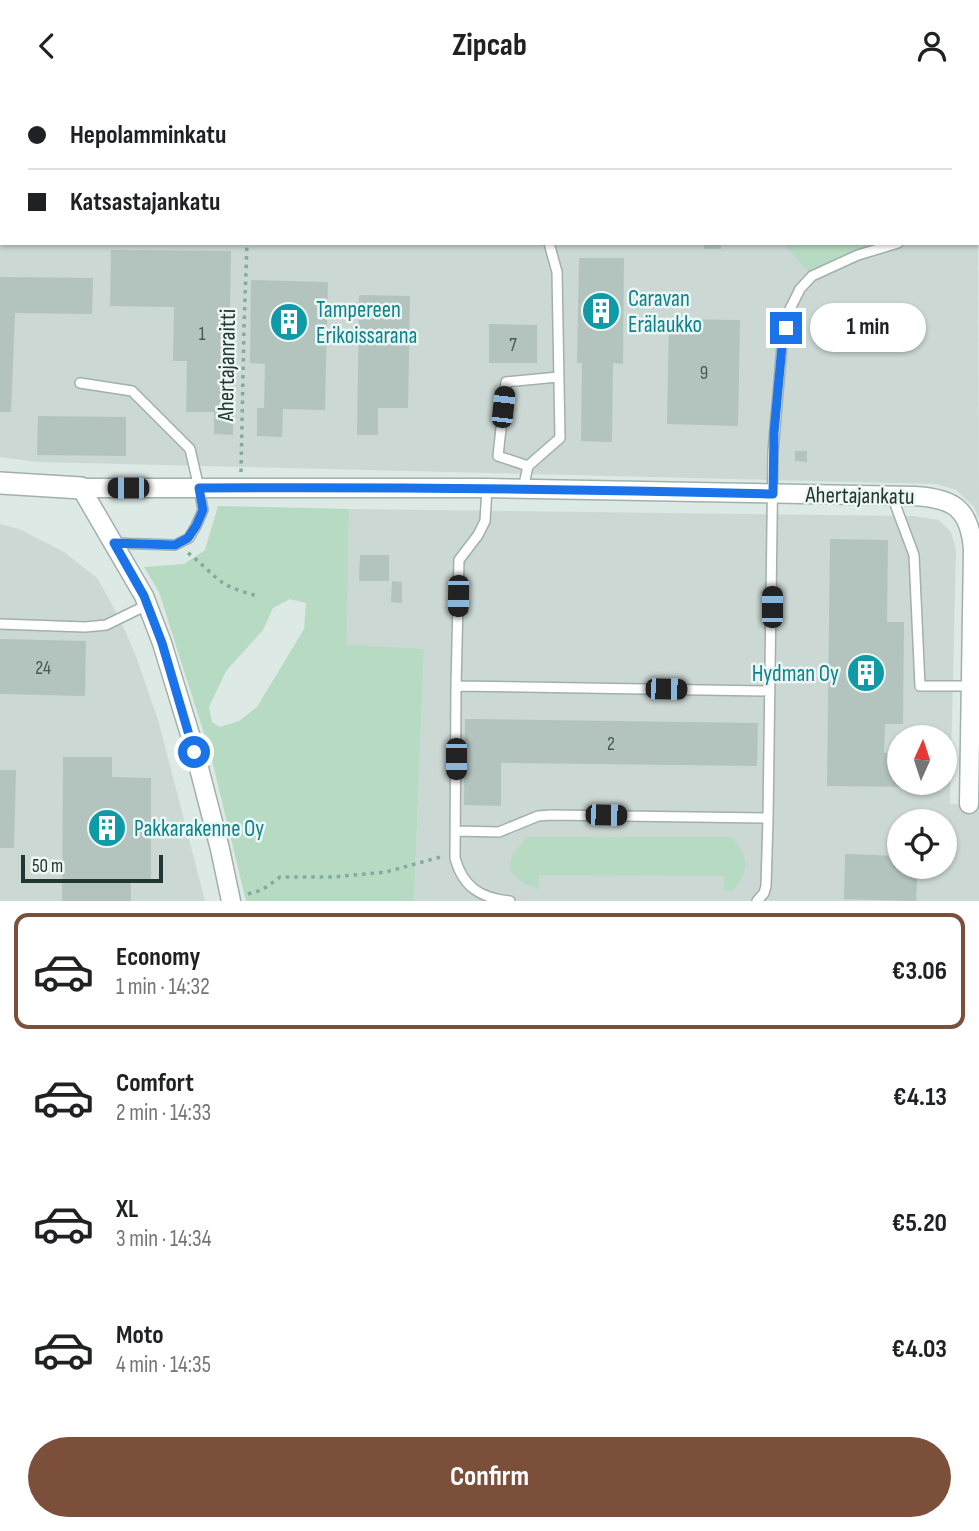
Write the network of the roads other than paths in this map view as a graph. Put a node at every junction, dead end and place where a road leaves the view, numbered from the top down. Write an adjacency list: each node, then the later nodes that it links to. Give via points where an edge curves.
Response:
1 (550, 245): 3 (lane, via 557,272)
2 (891, 245): 11 (lane, via 812,276 790,309 782,346)
3 (558, 377): 5 (lane, via 559,438); 5 (lane, via 506,382 498,456)
4 (80, 383): 8 (lane, via 132,391 190,449)
5 (528, 466): 10 (lane)
6 (0, 483): 7 (street)
7 (81, 488): 8 (street, Ahertajankatu); 13 (street)
8 (199, 488): 9 (street, Ahertajankatu); 13 (lane, via 203,510 188,538 175,545)
9 (486, 488): 10 (street, Ahertajankatu); 16 (lane, via 485,521 459,560)
10 (523, 489): 11 (street, Ahertajankatu)
11 (773, 494): 12 (street, Ahertajankatu); 18 (lane)
12 (892, 496): 17 (lane, via 914,555 919,686); 17 (street, Ahertajankatu, via 944,499 968,523 974,550)
13 (114, 543): 14 (street)
14 (147, 605): 15 (lane, via 106,625); 23 (street, via 192,741)
15 (0, 624)
16 (456, 686): 18 (lane); 22 (lane)
17 (971, 686): 19 (street, Ahertajankatu)
18 (770, 691): 21 (lane)
19 (975, 725): 20 (street, Ahertajankatu)
20 (970, 804)
21 (768, 818): 22 (lane, via 551,814 499,832); 25 (lane, via 766,886)
22 (455, 831): 24 (lane, via 459,871 467,882 478,893)
23 (231, 900)
24 (510, 901)
25 (757, 901)

